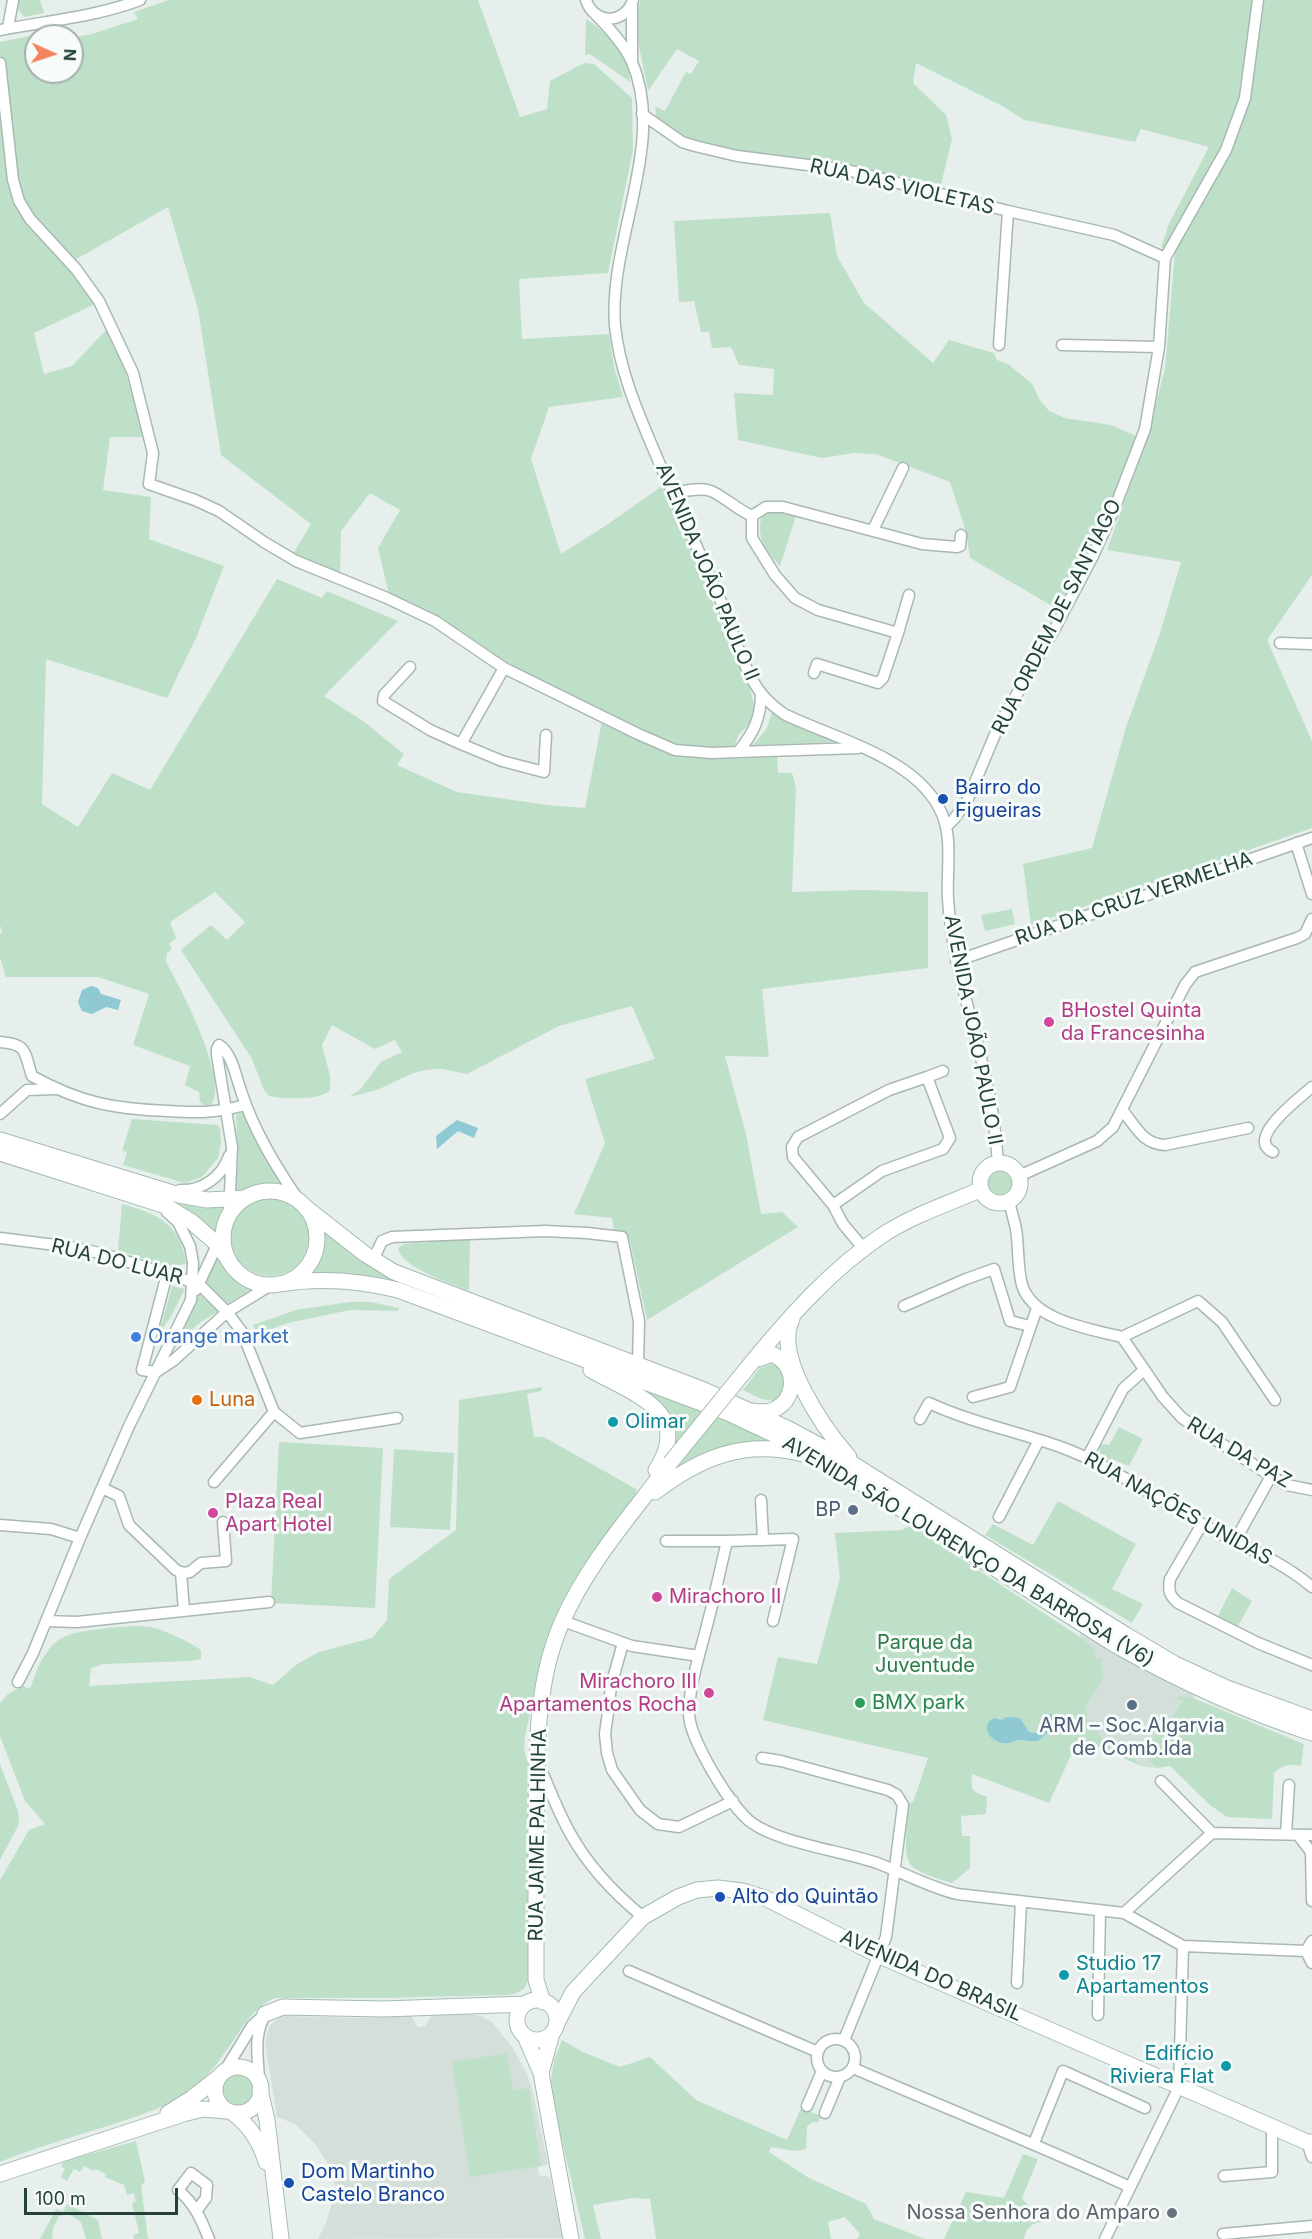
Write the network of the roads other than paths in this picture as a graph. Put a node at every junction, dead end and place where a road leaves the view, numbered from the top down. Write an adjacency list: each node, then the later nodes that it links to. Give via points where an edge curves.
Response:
1 (13, 0): 7 (street)
2 (140, 0): 7 (street, via 70,19)
3 (1258, 0): 12 (street, via 1245,99 1226,150)
4 (586, 1): 6 (street)
5 (632, 3): 6 (street, via 625,14 616,18); 8 (street)
6 (596, 15): 8 (street)
7 (4, 29)
8 (632, 62): 10 (street, AVENIDA JOÃO PAULO II)
9 (0, 63): 26 (street, via 19,201 99,301 133,373 153,453 149,484 219,511 296,561 435,621)
10 (642, 114): 11 (street, RUA DAS VIOLETAS, via 695,147 846,170); 17 (street, AVENIDA JOÃO PAULO II, via 635,184 616,279 615,326 622,369)
11 (1008, 211): 12 (street, RUA DAS VIOLETAS, via 1114,235); 13 (street)
12 (1165, 258): 15 (street, RUA ORDEM DE SANTIAGO)
13 (999, 345)
14 (1062, 345): 15 (street)
15 (1159, 347): 33 (street, RUA ORDEM DE SANTIAGO, via 1145,429 1115,507 1054,630 999,725 967,801)
16 (903, 468): 19 (street)
17 (673, 493): 18 (street, via 711,491); 28 (street, AVENIDA JOÃO PAULO II)
18 (752, 516): 19 (street, via 766,507 783,507); 22 (street, via 752,538 795,598 818,610)
19 (873, 530): 20 (street, via 922,544 957,547)
20 (962, 535)
21 (909, 595): 22 (street)
22 (897, 633): 27 (street, via 878,683 817,664)
23 (1280, 643): 24 (street)
24 (1312, 644)
25 (410, 667): 30 (street, via 383,701)
26 (504, 668): 30 (street); 32 (street, via 675,750)
27 (814, 673)
28 (761, 694): 31 (street, AVENIDA JOÃO PAULO II, via 784,714); 32 (street, via 757,724)
29 (546, 735): 30 (street, via 544,772 502,761)
30 (461, 744)
31 (859, 747): 32 (street); 33 (street, AVENIDA JOÃO PAULO II, via 914,777 933,798)
32 (738, 752)
33 (947, 826): 38 (street, AVENIDA JOÃO PAULO II, via 948,899)
34 (1312, 838): 35 (street, RUA DA CRUZ VERMELHA)
35 (1296, 843): 36 (street); 38 (street, RUA DA CRUZ VERMELHA)
36 (1312, 894)
37 (1312, 919): 48 (street, via 1305,934 1297,939 1202,968 1190,976)
38 (956, 960): 55 (street, AVENIDA JOÃO PAULO II, via 991,1103)
39 (0, 1042): 41 (street, via 23,1048)
40 (943, 1071): 42 (street)
41 (32, 1076): 44 (street); 45 (street)
42 (927, 1077): 63 (street, via 950,1138 943,1149 882,1171); 63 (street, via 889,1090 798,1137 792,1147 793,1157)
43 (1312, 1088): 53 (street, via 1267,1131 1265,1145)
44 (55, 1089): 45 (street); 47 (street, via 126,1110)
45 (27, 1090): 49 (street)
46 (245, 1105): 47 (street); 47 (street, via 229,1057 219,1045 217,1055); 62 (street, via 261,1139)
47 (227, 1110): 52 (street)
48 (1123, 1111): 50 (street, via 1143,1137 1157,1144); 56 (street, via 1113,1127 1096,1141)
49 (0, 1114)
50 (1248, 1128)
51 (0, 1140): 58 (street, AVENIDA SÃO LOURENÇO DA BARROSA (V6))
52 (232, 1147): 58 (street, via 226,1166 212,1180 189,1191); 60 (street)
53 (1273, 1152)
54 (0, 1153): 58 (street, AVENIDA SÃO LOURENÇO DA BARROSA (V6))
55 (998, 1162): 56 (street, via 1011,1166); 57 (street, via 984,1170)
56 (1019, 1176): 61 (street, via 1016,1196)
57 (980, 1190): 61 (street, via 992,1202); 67 (street, RUA JAIME PALHINHA, via 918,1215)
58 (153, 1194): 60 (street, AVENIDA SÃO LOURENÇO DA BARROSA (V6)); 65 (street, AVENIDA SÃO LOURENÇO DA BARROSA (V6)); 70 (street, via 178,1222 190,1246)
59 (246, 1198): 60 (street, AVENIDA SÃO LOURENÇO DA BARROSA (V6)); 62 (street, AVENIDA SÃO LOURENÇO DA BARROSA (V6), via 261,1192 278,1192); 64 (street)
60 (229, 1199): 64 (street)
61 (1009, 1201): 74 (street, via 1023,1285)
62 (303, 1204): 68 (street, AVENIDA SÃO LOURENÇO DA BARROSA (V6)); 71 (street, via 316,1229 314,1253 301,1274)
63 (833, 1205): 67 (street)
64 (229, 1215): 65 (street)
65 (221, 1237): 70 (street); 71 (street, AVENIDA SÃO LOURENÇO DA BARROSA (V6), via 230,1262 247,1279)
66 (0, 1238): 69 (street, RUA DO LUAR, via 100,1253)
67 (864, 1249): 72 (street, RUA JAIME PALHINHA)
68 (373, 1260): 80 (street, AVENIDA SÃO LOURENÇO DA BARROSA (V6), via 422,1284); 80 (street, via 382,1241 392,1237 545,1232 622,1237 639,1321)
69 (167, 1275): 70 (street, RUA DO LUAR); 82 (street, via 142,1370)
70 (196, 1282): 75 (street); 82 (street)
71 (275, 1284): 75 (street); 78 (street, AVENIDA SÃO LOURENÇO DA BARROSA (V6), via 332,1279 368,1283 433,1302)
72 (801, 1305): 79 (street, RUA JAIME PALHINHA); 93 (street, via 788,1331 788,1346 797,1373 831,1436)
73 (904, 1306): 76 (street, via 994,1269 1010,1321)
74 (1037, 1308): 76 (street); 77 (street)
75 (227, 1312): 82 (street); 86 (street, via 242,1332)
76 (1030, 1326): 83 (street, via 1010,1387)
77 (1122, 1337): 81 (street, RUA DA PAZ); 84 (street, via 1198,1301 1222,1322)
78 (550, 1347): 91 (street, AVENIDA SÃO LOURENÇO DA BARROSA (V6), via 728,1413); 98 (street, via 642,1399 664,1417 669,1430 664,1457)
79 (753, 1361): 85 (street, via 765,1355 779,1357 792,1384 791,1393 778,1409 763,1413); 98 (street, RUA JAIME PALHINHA, bridge)
80 (638, 1365): 85 (street, AVENIDA SÃO LOURENÇO DA BARROSA (V6))
81 (1144, 1370): 90 (street, via 1123,1389); 92 (street, RUA DA PAZ, via 1182,1418)
82 (156, 1372): 95 (street)
83 (973, 1396)
84 (1275, 1401)
85 (748, 1410): 93 (street, AVENIDA SÃO LOURENÇO DA BARROSA (V6), via 818,1444)
86 (274, 1412): 87 (street, via 300,1433); 94 (street)
87 (397, 1418)
88 (920, 1419): 89 (street, RUA NAÇÕES UNIDAS, via 928,1402)
89 (1039, 1440): 90 (street, RUA NAÇÕES UNIDAS); 99 (street)
90 (1087, 1458): 101 (street, RUA NAÇÕES UNIDAS)
91 (824, 1460): 98 (street, via 766,1449 726,1453 686,1470); 120 (street, AVENIDA SÃO LOURENÇO DA BARROSA (V6), via 1127,1651 1216,1697)
92 (1271, 1476): 96 (street, RUA DA PAZ, via 1287,1485); 107 (street)
93 (875, 1478): 119 (street, AVENIDA SÃO LOURENÇO DA BARROSA (V6), via 1175,1664)
94 (214, 1482)
95 (102, 1488): 103 (street); 108 (street, via 119,1496 129,1525)
96 (1312, 1490)
97 (761, 1500): 104 (street)
98 (638, 1504): 113 (street, RUA JAIME PALHINHA, via 585,1577)
99 (999, 1517)
100 (223, 1522): 108 (street, via 226,1561 201,1563 190,1572)
101 (1202, 1524): 107 (street, RUA NAÇÕES UNIDAS); 117 (street, via 1170,1580 1170,1596 1258,1643)
102 (0, 1525): 103 (street, via 51,1529)
103 (80, 1538): 112 (street)
104 (763, 1538): 106 (street); 114 (street, via 793,1539)
105 (666, 1541): 106 (street)
106 (727, 1541): 116 (street)
107 (1235, 1541): 109 (street, RUA NAÇÕES UNIDAS)
108 (182, 1572): 111 (street)
109 (1312, 1587)
110 (269, 1602): 111 (street)
111 (184, 1611): 112 (street, via 77,1622)
112 (46, 1621): 118 (street)
113 (563, 1621): 115 (street); 122 (street, RUA JAIME PALHINHA, via 542,1691)
114 (773, 1621)
115 (623, 1643): 116 (street); 125 (street, via 611,1686 605,1734 612,1770 634,1802 653,1821 679,1827)
116 (699, 1656): 125 (street, via 691,1691 690,1726)
117 (1312, 1665)
118 (18, 1682)
119 (1312, 1719)
120 (1312, 1733)
121 (762, 1758): 130 (street, via 897,1795 903,1814)
122 (537, 1759): 135 (street, via 570,1833 613,1890); 144 (street, RUA JAIME PALHINHA)
123 (1161, 1781): 126 (street)
124 (1289, 1785): 127 (street)
125 (733, 1801): 130 (street, via 751,1822 766,1830)
126 (1212, 1833): 127 (street); 134 (street)
127 (1286, 1834): 128 (street)
128 (1298, 1835): 129 (street); 131 (street, via 1311,1852)
129 (1312, 1835)
130 (896, 1871): 132 (street, via 957,1894); 139 (street)
131 (1312, 1901)
132 (1021, 1902): 133 (street); 142 (street)
133 (1100, 1910): 134 (street); 147 (street)
134 (1124, 1912): 137 (street)
135 (643, 1917): 139 (street, AVENIDA DO BRASIL, via 697,1890 742,1891 765,1898); 143 (street, AVENIDA DO BRASIL)
136 (1312, 1941): 138 (street)
137 (1183, 1946): 138 (street); 158 (street)
138 (1306, 1951): 140 (street)
139 (880, 1956): 150 (street); 158 (street, AVENIDA DO BRASIL)
140 (1312, 1963)
141 (629, 1971): 151 (street)
142 (1017, 1983)
143 (573, 1992): 144 (street, AVENIDA DO BRASIL); 148 (street, AVENIDA DO BRASIL)
144 (536, 2003): 145 (street); 148 (street, via 555,2013); 149 (street, RUA JAIME PALHINHA, via 519,2012)
145 (492, 2004): 146 (street, via 384,2009 283,2007); 149 (street)
146 (266, 2014): 155 (street, via 252,2026); 157 (street, via 256,2043)
147 (1098, 2015)
148 (554, 2029): 149 (street, via 536,2040); 154 (street)
149 (521, 2030): 154 (street)
150 (844, 2040): 151 (street, via 828,2040); 152 (street, via 855,2052)
151 (818, 2052): 153 (street)
152 (853, 2068): 156 (street); 166 (street)
153 (822, 2071): 156 (street); 159 (street)
154 (541, 2073): 177 (street)
155 (222, 2074): 157 (street, via 244,2068 256,2076); 161 (street, via 215,2093 219,2104); 163 (street)
156 (840, 2077): 162 (street)
157 (260, 2087): 161 (street, via 252,2108); 171 (street)
158 (1179, 2087): 164 (street, AVENIDA DO BRASIL); 170 (street)
159 (807, 2106)
160 (1145, 2108): 166 (street, via 1063,2071)
161 (230, 2112): 163 (street, via 203,2109); 171 (street, via 246,2124 261,2146)
162 (825, 2113)
163 (147, 2125): 168 (street)
164 (1272, 2126): 165 (street, AVENIDA DO BRASIL); 169 (street, via 1272,2172)
165 (1310, 2142): 167 (street)
166 (1034, 2143): 170 (street)
167 (1312, 2157)
168 (0, 2174)
169 (1224, 2176)
170 (1130, 2187): 178 (street)
171 (275, 2195): 176 (street)
172 (197, 2210): 175 (street)
173 (1312, 2226): 174 (street)
174 (1223, 2234)
175 (209, 2239)
176 (281, 2239)
177 (571, 2239)
178 (1105, 2239)

